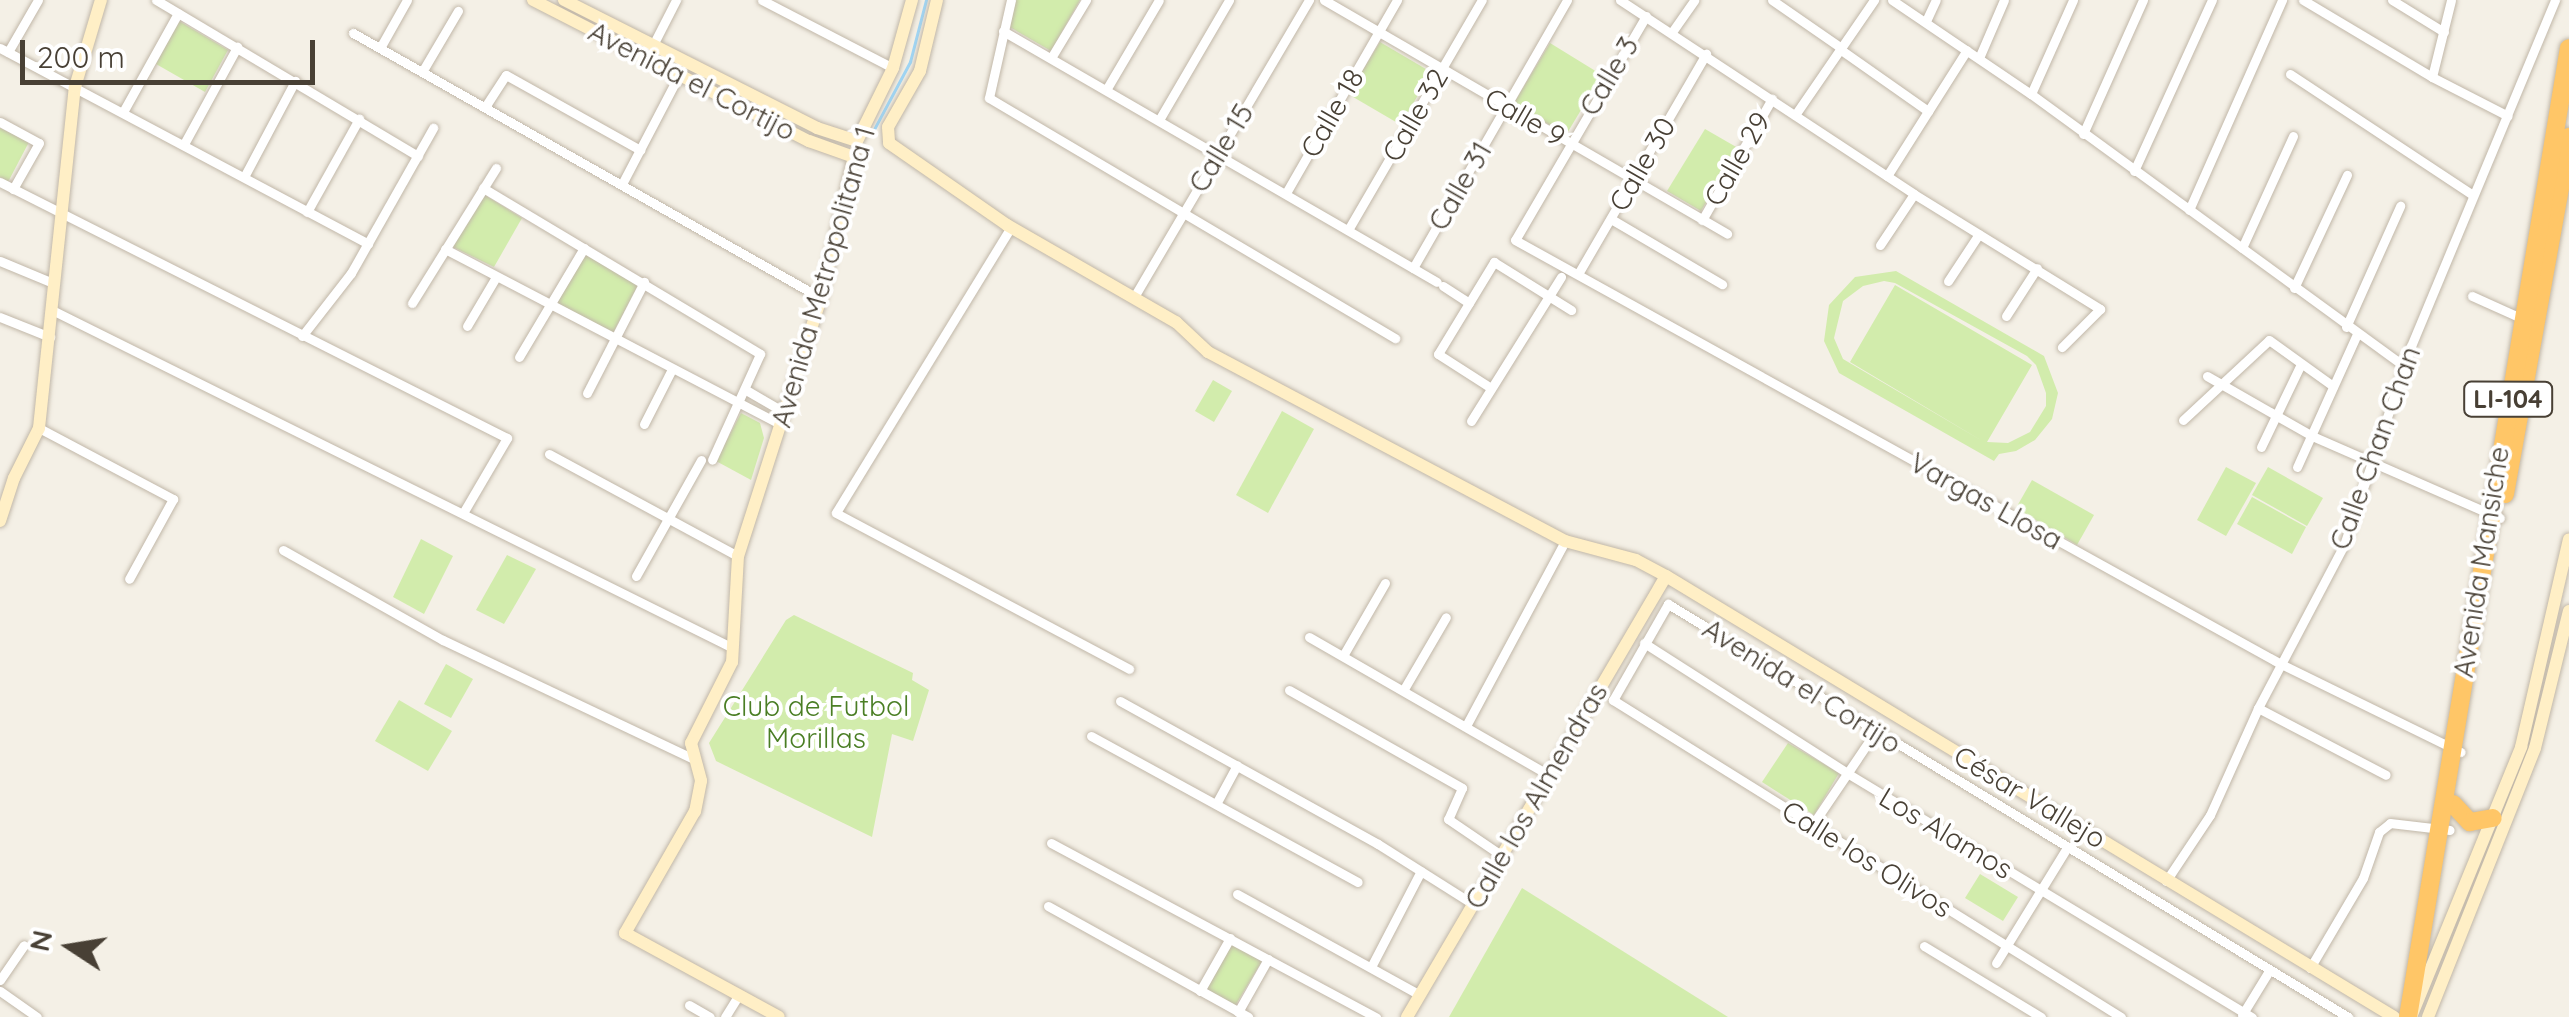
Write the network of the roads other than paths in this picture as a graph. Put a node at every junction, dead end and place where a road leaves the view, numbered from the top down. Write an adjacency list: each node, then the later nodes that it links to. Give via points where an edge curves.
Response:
1 (38, 0): 48 (street)
2 (101, 0): 62 (street)
3 (156, 0): 36 (street)
4 (407, 0): 45 (street)
5 (533, 0): 50 (street, Avenida el Cortijo)
6 (564, 0): 50 (street, Avenida el Cortijo)
7 (676, 0): 50 (street)
8 (762, 0): 54 (street)
9 (912, 0): 54 (street, Avenida Metropolitana 1)
10 (937, 0): 107 (street, César Vallejo, via 920,71 885,135)
11 (1010, 0): 39 (street)
12 (1086, 0): 52 (street)
13 (1159, 0): 63 (street)
14 (1229, 0): 73 (street)
15 (1309, 0): 83 (street, Calle 15)
16 (1324, 0): 40 (street, Calle 9)
17 (1397, 0): 40 (street, Calle 18)
18 (1482, 0): 55 (street, Calle 32)
19 (1566, 0): 66 (street, Calle 31)
20 (1620, 0): 37 (street)
21 (1694, 0): 41 (street)
22 (1772, 0): 47 (street)
23 (1874, 0): 47 (street)
24 (1892, 0): 38 (street)
25 (1936, 0): 38 (street)
26 (2004, 0): 53 (street)
27 (2073, 0): 64 (street)
28 (2142, 0): 76 (street)
29 (2212, 0): 87 (street)
30 (2282, 0): 101 (street)
31 (2303, 0): 60 (street)
32 (2392, 0): 42 (street)
33 (2451, 0): 42 (street)
34 (2554, 0): 71 (street, Calle Chan Chan)
35 (458, 11): 57 (street)
36 (178, 13): 44 (street); 69 (street)
37 (1646, 16): 41 (street); 80 (street, Calle 3)
38 (1926, 22): 49 (street)
39 (1003, 30): 52 (street); 103 (street, via 989,98)
40 (1378, 32): 55 (street, Calle 9); 96 (street, Calle 18)
41 (1672, 32): 51 (street)
42 (2444, 32): 60 (street)
43 (354, 33): 45 (street)
44 (237, 47): 61 (street); 81 (street)
45 (380, 48): 57 (street)
46 (2569, 48): 56 (highway, Avenida Mansiche / LI-104)
47 (1842, 49): 68 (street); 70 (street)
48 (4, 50): 62 (street)
49 (1968, 50): 53 (street); 68 (street)
50 (650, 52): 59 (street, Avenida el Cortijo); 79 (street, Avenida el Cortijo)
51 (1706, 54): 65 (street); 91 (street, Calle 30)
52 (1051, 58): 63 (street)
53 (1979, 58): 64 (street)
54 (893, 68): 79 (street, Avenida Metropolitana 1)
55 (1442, 69): 66 (street, Calle 9); 108 (street, Calle 32)
56 (2567, 69): 100 (highway, Avenida Mansiche / LI-104)
57 (422, 72): 67 (street)
58 (2290, 74): 98 (street)
59 (679, 75): 82 (street); 85 (street, Avenida el Cortijo)
60 (2432, 77): 71 (street)
61 (295, 81): 72 (street); 89 (street)
62 (76, 87): 69 (street); 104 (street)
63 (1106, 90): 73 (street)
64 (2031, 94): 76 (street)
65 (1772, 99): 70 (street); 106 (street, Calle 29)
66 (1505, 106): 80 (street, Calle 9); 118 (street, Calle 31)
67 (485, 107): 82 (street, via 506,75); 93 (street)
68 (1928, 111): 90 (street)
69 (123, 112): 81 (street)
70 (1796, 116): 90 (street)
71 (2508, 116): 98 (street, Calle Chan Chan)
72 (359, 119): 84 (street); 102 (street)
73 (1160, 120): 83 (street)
74 (0, 122): 95 (street, via 38,143)
75 (433, 128): 84 (street)
76 (2082, 134): 87 (street)
77 (2293, 136): 115 (street)
78 (2569, 137): 100 (highway, Avenida Mansiche / LI-104)
79 (857, 141): 85 (street, Avenida Metropolitana 1)
80 (1568, 142): 91 (street, Calle 9); 111 (street, Calle 3)
81 (184, 144): 89 (street)
82 (640, 150): 93 (street)
83 (1218, 154): 96 (street); 103 (street, Calle 15)
84 (418, 156): 112 (street)
85 (854, 157): 131 (street, Avenida Metropolitana 1)
86 (496, 168): 94 (street)
87 (2134, 171): 101 (street)
88 (2347, 175): 127 (street)
89 (244, 176): 102 (street)
90 (1887, 176): 97 (street)
91 (1633, 180): 105 (street, Calle 30); 106 (street, Calle 9)
92 (0, 182): 95 (street)
93 (622, 184): 131 (street)
94 (484, 188): 114 (street); 116 (street)
95 (13, 189): 104 (street)
96 (1286, 193): 108 (street)
97 (1914, 194): 110 (street); 113 (street)
98 (2470, 194): 151 (street, Calle Chan Chan)
99 (2400, 206): 141 (street)
100 (2548, 208): 139 (highway, Avenida Mansiche / LI-104); 147 (highway, Avenida Mansiche / LI-104)
101 (2189, 210): 115 (street)
102 (307, 212): 112 (street)
103 (1183, 212): 130 (street, Calle 15); 145 (street)
104 (59, 216): 124 (street); 143 (street)
105 (1611, 219): 120 (street, Calle 30); 126 (street)
106 (1702, 220): 109 (street, Calle 9)
107 (1011, 227): 130 (street, César Vallejo); 190 (street, via 836,513)
108 (1348, 230): 118 (street)
109 (1727, 234)
110 (1979, 234): 119 (street); 123 (street)
111 (1514, 240): 120 (street, Vargas Llosa)
112 (368, 244): 143 (street)
113 (1880, 245)
114 (584, 248): 125 (street); 134 (street)
115 (2242, 248): 127 (street)
116 (445, 249): 121 (street); 132 (street)
117 (2, 266): 124 (street)
118 (1413, 268): 133 (street)
119 (2037, 268): 137 (street); 148 (street, via 2100,309)
120 (1578, 274): 189 (street, Vargas Llosa)
121 (496, 277): 134 (street); 140 (street)
122 (1561, 277): 128 (street)
123 (1948, 281)
124 (53, 282): 136 (street)
125 (644, 282): 146 (street); 157 (street, via 757,350 760,360)
126 (1722, 284)
127 (2294, 288): 141 (street)
128 (1549, 296): 133 (street, via 1494,262); 135 (street); 156 (street)
129 (2472, 296): 139 (street)
130 (1134, 297): 175 (street, César Vallejo, via 1208,352)
131 (821, 298): 161 (street, Avenida Metropolitana 1)
132 (412, 303)
133 (1469, 303): 156 (street, via 1438,354)
134 (550, 305): 146 (street); 149 (street)
135 (1571, 310)
136 (54, 311): 144 (street); 171 (street)
137 (2006, 316)
138 (0, 317): 144 (street)
139 (2522, 318): 147 (highway, Avenida Mansiche / LI-104)
140 (468, 326)
141 (2346, 326): 142 (street)
142 (2357, 334): 151 (street); 155 (street)
143 (302, 336): 171 (street, via 507,438)
144 (50, 337): 165 (street)
145 (1395, 338)
146 (616, 339): 152 (street); 158 (street)
147 (2524, 344): 172 (highway, Avenida Mansiche / LI-104)
148 (2062, 346)
149 (520, 357)
150 (2301, 364): 154 (street, via 2269,340); 155 (street); 160 (street)
151 (2404, 366): 169 (street, Calle Chan Chan)
152 (672, 368): 159 (street); 164 (street)
153 (2207, 376): 154 (street)
154 (2222, 384): 160 (street); 162 (street)
155 (2334, 386): 166 (street)
156 (1491, 388): 163 (street)
157 (746, 390): 159 (street); 161 (street)
158 (587, 393)
159 (740, 404): 161 (street); 173 (street)
160 (2276, 417): 166 (street); 167 (street)
161 (782, 418): 178 (street, Avenida Metropolitana 1)
162 (2183, 420)
163 (1471, 422)
164 (644, 424)
165 (39, 428): 174 (street); 181 (street, via 173,499)
166 (2312, 436): 169 (street); 170 (street)
167 (2260, 447)
168 (549, 454): 173 (street)
169 (2374, 459): 172 (street); 189 (street, Calle Chan Chan, via 2344,544)
170 (2297, 466)
171 (463, 513): 187 (street)
172 (2494, 516): 198 (highway, Avenida Mansiche / LI-104)
173 (668, 518): 178 (street); 179 (street)
174 (0, 522)
175 (1565, 540): 180 (street, César Vallejo); 195 (street)
176 (2569, 540): 206 (street, via 2521,746)
177 (283, 550): 199 (street, via 486,662)
178 (738, 556): 187 (street, Avenida Metropolitana 1)
179 (636, 576)
180 (1666, 576): 202 (street, Calle los Almendras); 213 (street, César Vallejo)
181 (129, 579)
182 (1385, 584): 188 (street)
183 (2569, 611): 235 (street, via 2535,748)
184 (1446, 617): 191 (street)
185 (1309, 637): 188 (street)
186 (1644, 644): 196 (street, Avenida el Cortijo, via 1668,604); 201 (street, Los Alamos); 207 (street, Calle los Olivos, via 1613,700)
187 (733, 648): 199 (street, Avenida Metropolitana 1, via 691,742)
188 (1344, 654): 191 (street)
189 (2281, 664): 194 (street, Calle Chan Chan); 198 (street, Vargas Llosa)
190 (1128, 669)
191 (1404, 688): 195 (street)
192 (1289, 690): 211 (street, via 1462,788 1448,819)
193 (1120, 700): 200 (street)
194 (2258, 708): 203 (street); 213 (street, Calle Chan Chan, via 2210,815)
195 (1466, 724): 202 (street)
196 (1876, 731): 201 (street); 210 (street, Avenida el Cortijo)
197 (1091, 736): 204 (street)
198 (2456, 751): 205 (highway, Avenida Mansiche / LI-104); 208 (highway, Avenida Mansiche / LI-104)
199 (694, 759): 231 (street, Avenida Metropolitana 1, via 701,781 695,812 624,932)
200 (1237, 766): 204 (street); 212 (street)
201 (1847, 773): 207 (street); 215 (street, Los Alamos)
202 (1547, 774): 211 (street, Calle los Almendras)
203 (2386, 775)
204 (1216, 804): 214 (street)
205 (2453, 804): 206 (highway, via 2470,822); 208 (highway, Avenida Mansiche / LI-104)
206 (2494, 818): 235 (street)
207 (1812, 824): 222 (street, Calle los Olivos)
208 (2444, 829): 226 (street, via 2390,823 2379,832 2363,878); 235 (highway, Avenida Mansiche / LI-104)
209 (1052, 842): 219 (street)
210 (2066, 849): 215 (street); 227 (street, Avenida el Cortijo)
211 (1501, 856): 217 (street, Calle los Almendras)
212 (1421, 871): 217 (street); 225 (street)
213 (2166, 880): 226 (street, César Vallejo)
214 (1358, 882)
215 (2042, 890): 222 (street); 236 (street, Los Alamos)
216 (1237, 894): 225 (street)
217 (1473, 904): 232 (street, Calle los Almendras)
218 (1048, 906): 230 (street)
219 (1230, 938): 223 (street); 230 (street)
220 (24, 945): 228 (street)
221 (1924, 946): 243 (street)
222 (2006, 946): 224 (street); 244 (street, Calle los Olivos)
223 (1268, 959): 234 (street); 241 (street)
224 (1996, 963)
225 (1371, 966): 232 (street)
226 (2310, 968): 246 (street, César Vallejo)
227 (2269, 970): 236 (street); 245 (street, Avenida el Cortijo)
228 (0, 980)
229 (0, 991): 237 (street)
230 (1200, 991): 234 (street)
231 (739, 995): 239 (street); 240 (street)
232 (1420, 996): 242 (street, Calle los Almendras)
233 (689, 1005): 238 (street)
234 (1243, 1014)
235 (2417, 1014)
236 (2245, 1015)
237 (37, 1017)
238 (710, 1017)
239 (725, 1017)
240 (779, 1017)
241 (1376, 1017)
242 (1408, 1017)
243 (2042, 1017)
244 (2121, 1017)
245 (2348, 1017)
246 (2394, 1017)

